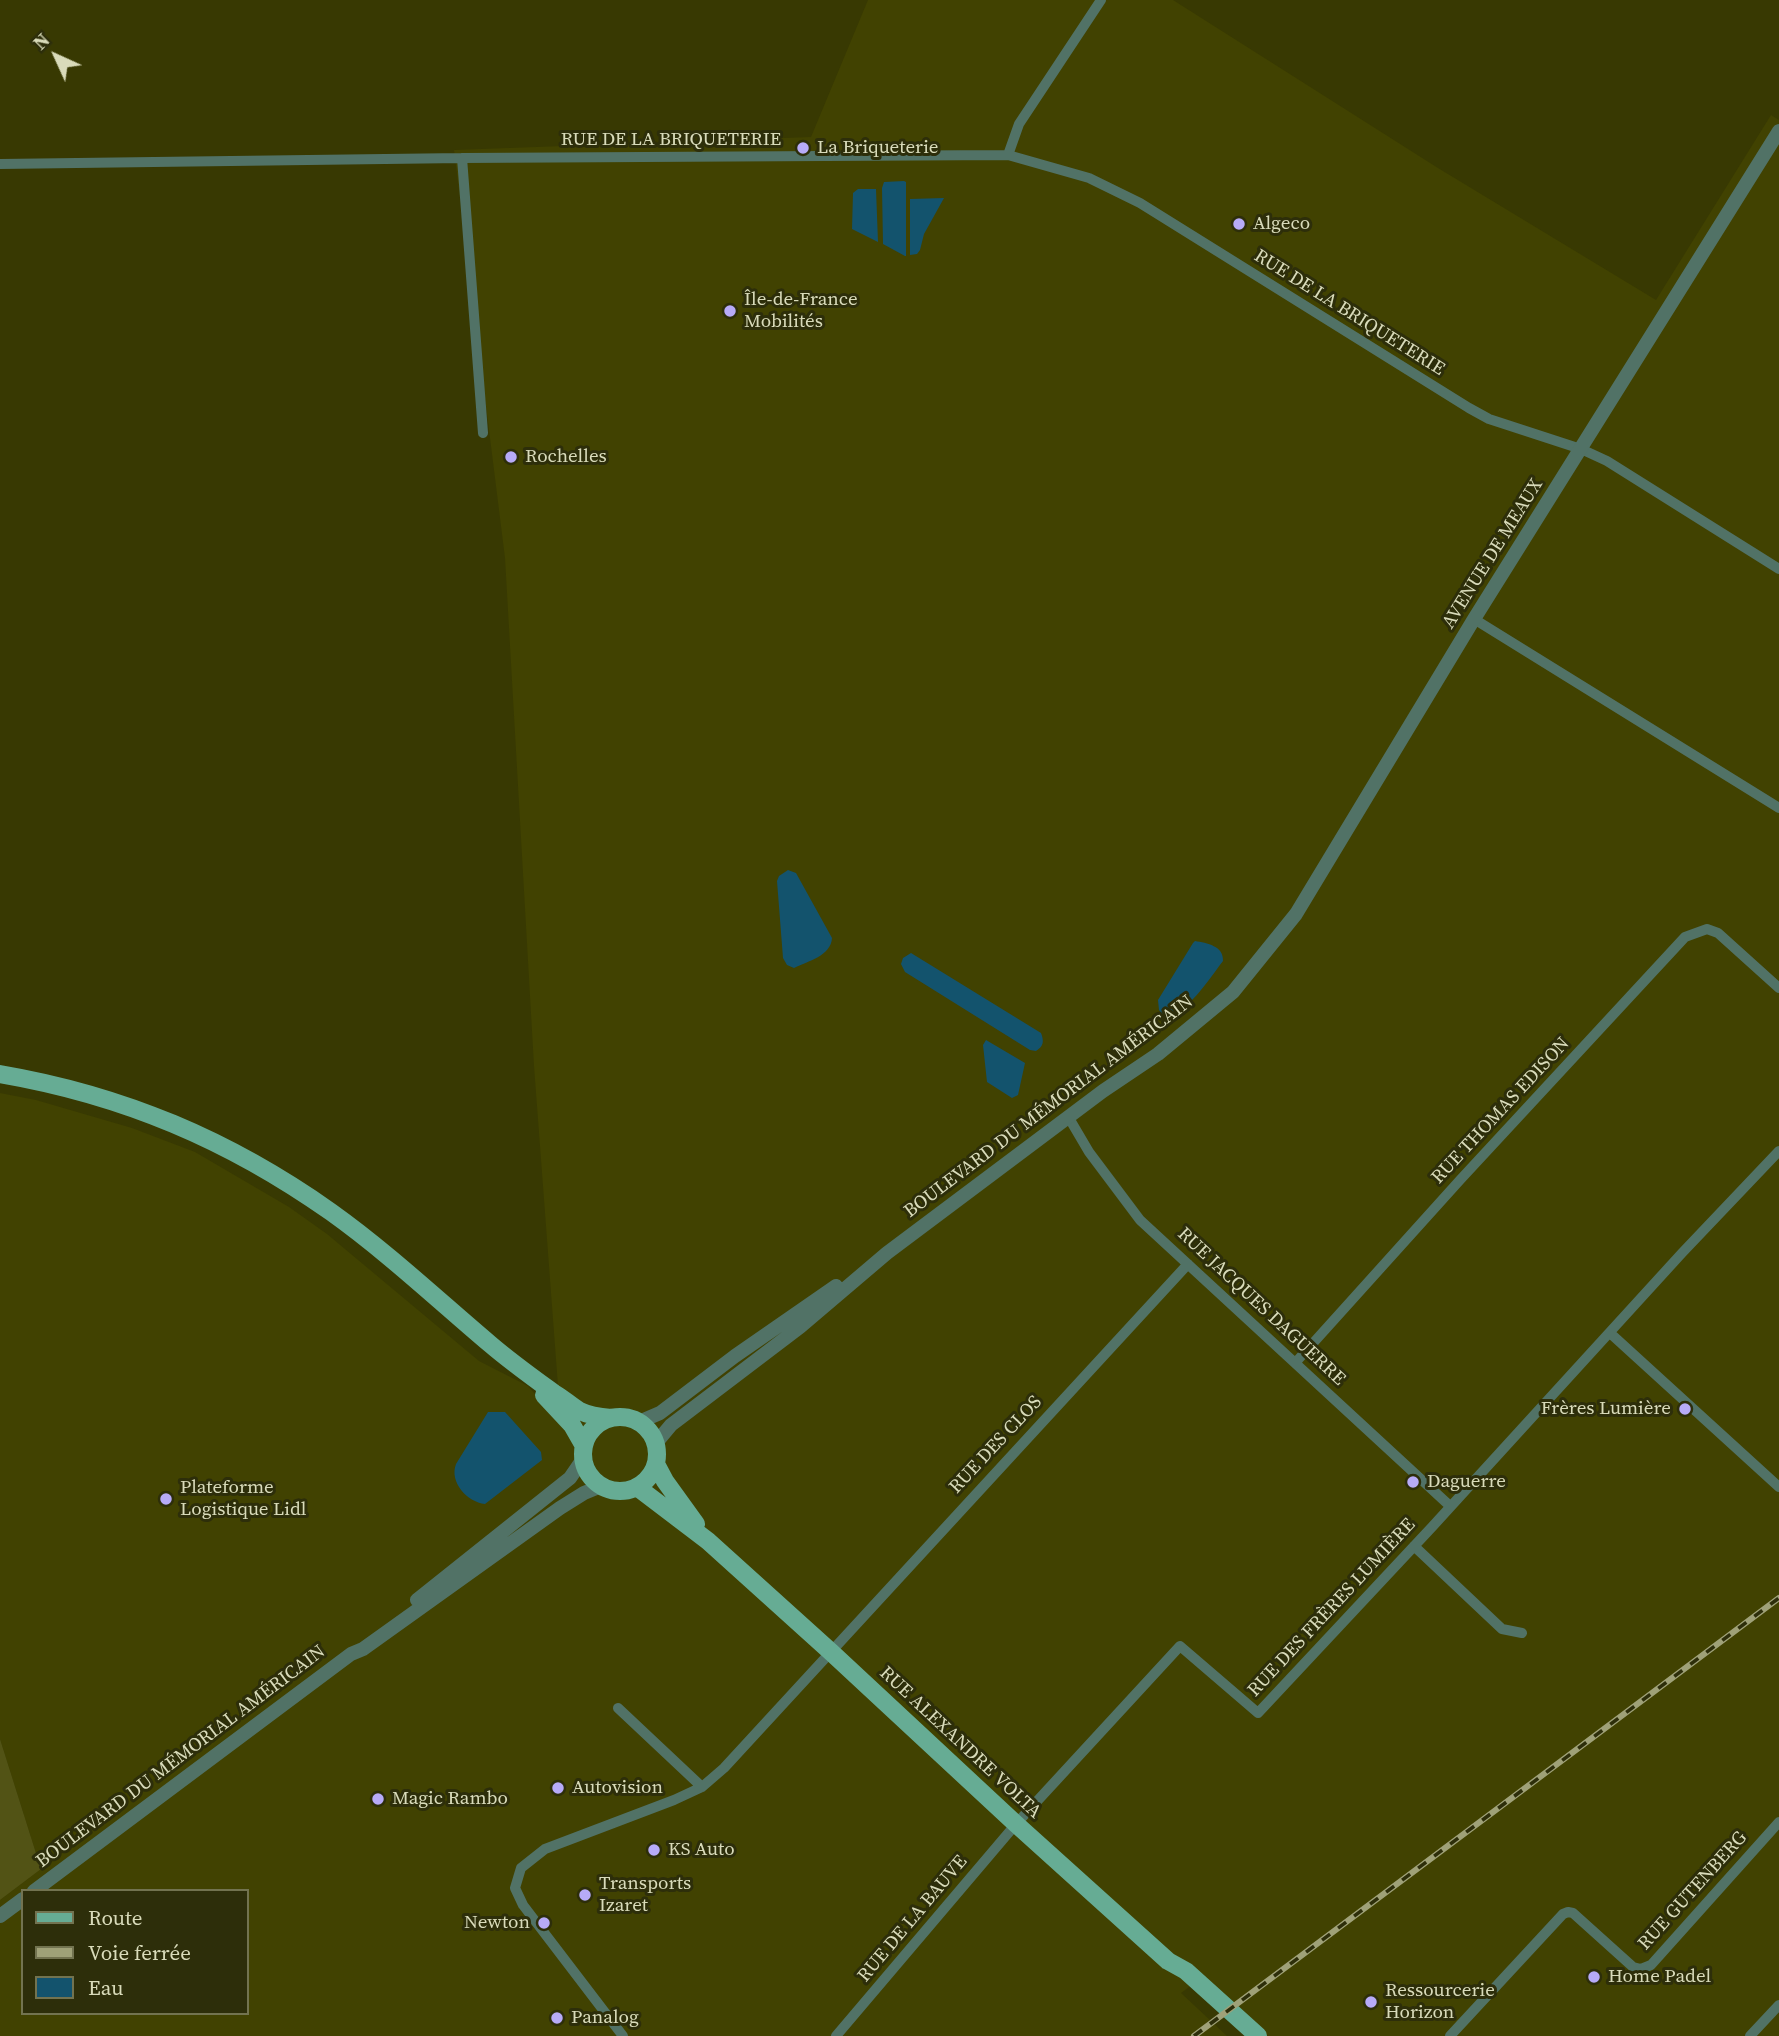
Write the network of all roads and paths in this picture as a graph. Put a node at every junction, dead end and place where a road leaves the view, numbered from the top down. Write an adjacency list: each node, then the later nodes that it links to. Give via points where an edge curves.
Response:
1 (1101, 0): 3 (street, via 1019,124)
2 (1779, 131): 7 (street, AVENUE DE MEAUX)
3 (1008, 155): 4 (street, RUE DE LA BRIQUETERIE); 7 (street, RUE DE LA BRIQUETERIE, via 1089,178 1140,203 1469,408)
4 (463, 158): 5 (street, RUE DE LA BRIQUETERIE); 6 (street)
5 (0, 164)
6 (484, 433)
7 (1581, 449): 8 (street, RUE DE LA BRIQUETERIE); 9 (street, AVENUE DE MEAUX)
8 (1779, 569)
9 (1474, 619): 10 (street); 12 (street, AVENUE DE MEAUX, via 1296,914)
10 (1779, 808)
11 (1779, 988): 19 (street, RUE THOMAS EDISON, via 1718,933 1698,930 1685,937)
12 (1233, 992): 14 (street, BOULEVARD DU MÉMORIAL AMÉRICAIN)
13 (0, 1074): 20 (main road, via 99,1096 153,1114 243,1157 370,1241)
14 (1069, 1118): 16 (street, BOULEVARD DU MÉMORIAL AMÉRICAIN); 17 (street, RUE JACQUES DAGUERRE, via 1140,1220)
15 (1779, 1151): 18 (street, RUE DES FRÈRES LUMIÈRE)
16 (887, 1253): 22 (street, via 794,1314 660,1413); 23 (street, via 800,1327 671,1425)
17 (1188, 1264): 19 (street, RUE JACQUES DAGUERRE); 33 (street, RUE DES CLOS)
18 (1611, 1334): 28 (street); 29 (street, RUE DES FRÈRES LUMIÈRE)
19 (1296, 1362): 29 (street, RUE JACQUES DAGUERRE)
20 (526, 1374): 21 (main road, via 580,1411); 24 (main road, via 572,1425)
21 (611, 1418): 22 (main road); 24 (main road, via 593,1428)
22 (639, 1422): 23 (main road)
23 (656, 1443): 25 (main road)
24 (583, 1452): 26 (main road, via 586,1470); 34 (street, BOULEVARD DU MÉMORIAL AMÉRICAIN, via 570,1478)
25 (656, 1464): 27 (main road); 30 (main road, RUE ALEXANDRE VOLTA)
26 (601, 1486): 27 (main road, via 619,1491); 34 (street, BOULEVARD DU MÉMORIAL AMÉRICAIN, via 560,1508)
27 (637, 1487): 30 (main road, RUE ALEXANDRE VOLTA)
28 (1779, 1487)
29 (1450, 1506): 31 (street, RUE DES FRÈRES LUMIÈRE)
30 (708, 1541): 33 (main road, RUE ALEXANDRE VOLTA)
31 (1414, 1546): 32 (street, via 1502,1629); 38 (street, RUE DES FRÈRES LUMIÈRE, via 1258,1713 1180,1646)
32 (1522, 1633)
33 (831, 1651): 36 (street, RUE DES CLOS); 38 (main road, RUE ALEXANDRE VOLTA)
34 (351, 1654): 39 (street, BOULEVARD DU MÉMORIAL AMÉRICAIN)
35 (618, 1708): 36 (street)
36 (702, 1787): 44 (street, RUE DES CLOS, via 545,1849 522,1868 515,1888 523,1905)
37 (1779, 1822): 48 (street, RUE GUTENBERG, via 1651,1965 1633,1967 1568,1912)
38 (1016, 1824): 42 (main road, RUE ALEXANDRE VOLTA); 45 (street, RUE DE LA BAUVE)
39 (37, 1889)
40 (21, 1900): 41 (street)
41 (0, 1916)
42 (1182, 1975): 46 (main road); 47 (main road)
43 (1779, 2005): 49 (street)
44 (623, 2036)
45 (836, 2036)
46 (1241, 2036)
47 (1258, 2036)
48 (1450, 2036)
49 (1750, 2036)

